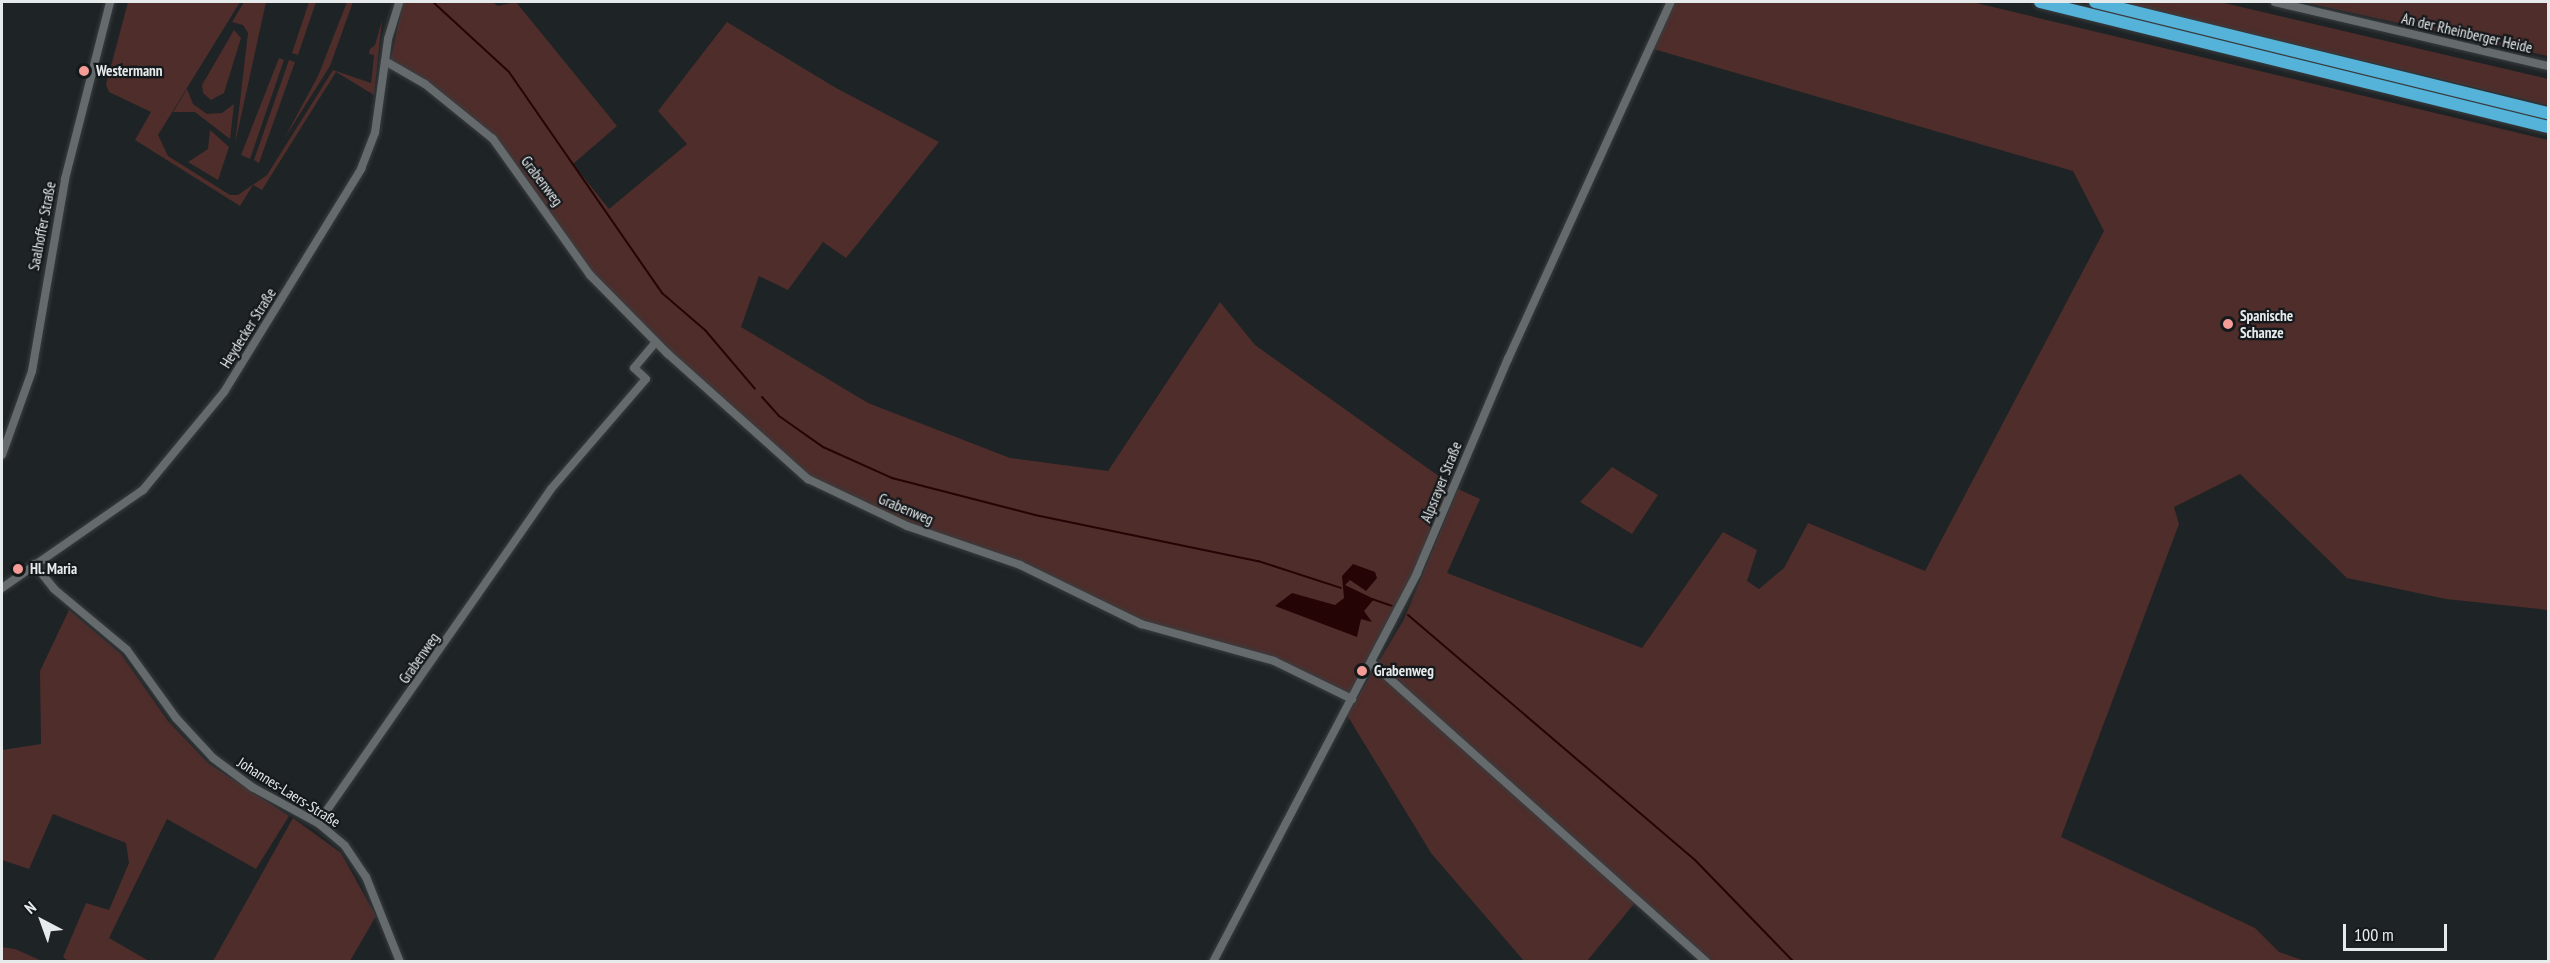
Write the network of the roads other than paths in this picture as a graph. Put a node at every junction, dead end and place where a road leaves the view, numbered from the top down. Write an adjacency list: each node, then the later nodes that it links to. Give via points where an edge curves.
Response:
1 (110, 2): 12 (street, Saalhoffer Straße, via 65,179 32,371)
2 (399, 2): 7 (street, Heydecker Straße)
3 (1671, 2): 15 (street, Alpsrayer Straße, via 1508,359 1427,551)
4 (2040, 2): 10 (highway)
5 (2095, 2): 9 (highway)
6 (2275, 2): 8 (street, An der Rheinberger Heide)
7 (385, 61): 11 (street, Grabenweg, via 425,84 494,139 590,275); 13 (street, Heydecker Straße, via 375,133 361,169 214,406 143,490)
8 (2548, 66)
9 (2548, 112)
10 (2548, 127)
11 (656, 342): 16 (street, Grabenweg, via 808,479 907,526 1020,565 1141,624 1274,661); 17 (street, Grabenweg, via 634,368 646,380 551,489)
12 (2, 455)
13 (34, 564): 14 (street, Heydecker Straße); 17 (street, Johannes-Laers-Straße, via 54,590 127,650 176,718 213,758 252,787)
14 (2, 588)
15 (1372, 663): 16 (street, Alpsrayer Straße); 20 (street)
16 (1352, 699): 19 (street, Alpsrayer Straße)
17 (318, 824): 18 (street, Johannes-Laers-Straße, via 345,846 360,867)
18 (400, 962)
19 (1214, 962)
20 (1706, 962)

